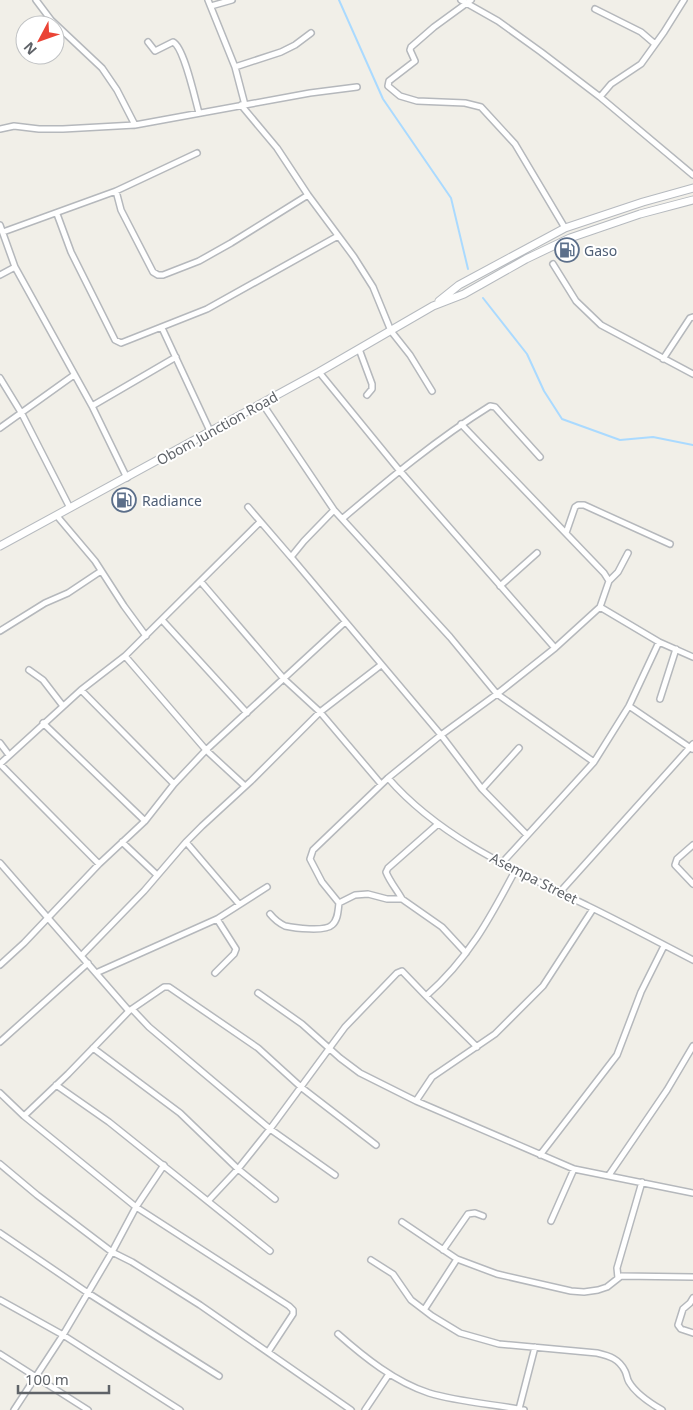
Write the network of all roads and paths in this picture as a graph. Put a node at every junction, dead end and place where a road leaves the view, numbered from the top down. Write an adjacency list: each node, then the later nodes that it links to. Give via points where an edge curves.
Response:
1 (36, 0): 16 (street, via 102,68)
2 (232, 0): 6 (street)
3 (461, 0): 5 (street)
4 (684, 0): 10 (street)
5 (469, 2): 13 (street); 26 (street, via 411,47 415,61 389,81 388,86 400,96 416,101 465,103 481,108 515,144)
6 (210, 3): 11 (street)
7 (594, 9): 10 (street, via 641,32)
8 (311, 33): 11 (street, via 281,52)
9 (148, 42): 15 (street, via 155,51 173,42 177,44)
10 (655, 44): 13 (street, via 641,64 611,84)
11 (235, 67): 14 (street)
12 (358, 87): 14 (street)
13 (600, 97): 19 (street)
14 (243, 105): 15 (street); 22 (street)
15 (198, 113): 16 (street)
16 (135, 125): 17 (street, via 39,130 14,126)
17 (0, 129)
18 (197, 153): 21 (street)
19 (693, 176)
20 (693, 188): 26 (main road, Obom Junction Road)
21 (116, 191): 22 (street, via 122,210 153,272 158,275 199,261); 24 (street)
22 (308, 194): 28 (street)
23 (693, 200): 32 (main road, Obom Junction Road, via 570,238 464,294)
24 (57, 214): 27 (street); 34 (street, via 71,252 115,340 121,343)
25 (0, 226): 27 (street)
26 (566, 228): 32 (main road, Obom Junction Road, via 458,285)
27 (3, 232): 30 (street)
28 (338, 236): 34 (street, via 207,309); 35 (street, via 373,287)
29 (553, 264): 38 (street, via 576,301 601,325)
30 (15, 267): 31 (street); 41 (street)
31 (0, 275)
32 (433, 306): 35 (main road, Obom Junction Road)
33 (693, 317): 38 (street)
34 (162, 328): 37 (street)
35 (391, 331): 36 (main road, Obom Junction Road); 43 (street)
36 (359, 349): 39 (main road, Obom Junction Road); 44 (street, via 372,384)
37 (176, 357): 46 (street); 50 (street)
38 (663, 359): 40 (street)
39 (319, 372): 45 (main road, Obom Junction Road); 52 (street)
40 (693, 374)
41 (74, 375): 46 (street); 47 (street)
42 (0, 378): 47 (street)
43 (432, 392)
44 (367, 394)
45 (262, 403): 50 (main road, Obom Junction Road); 56 (street)
46 (92, 406): 53 (street)
47 (22, 414): 49 (street); 55 (street)
48 (461, 424): 51 (street, via 490,406 495,407); 52 (street); 60 (street)
49 (0, 428)
50 (210, 431): 53 (main road, Obom Junction Road)
51 (540, 456)
52 (399, 470): 58 (street); 69 (street)
53 (127, 478): 55 (main road, Obom Junction Road)
54 (248, 507): 59 (street)
55 (70, 508): 57 (main road, Obom Junction Road)
56 (334, 510): 58 (street); 65 (street)
57 (58, 516): 62 (main road, Obom Junction Road); 66 (street)
58 (342, 519): 84 (street)
59 (260, 522): 65 (street); 67 (street)
60 (566, 533): 61 (street, via 578,504); 68 (street, via 594,561)
61 (670, 544)
62 (0, 546)
63 (537, 553): 69 (street)
64 (628, 553): 68 (street)
65 (291, 557): 72 (street)
66 (101, 570): 73 (street, via 68,593 45,602); 74 (street)
67 (201, 582): 71 (street); 82 (street)
68 (609, 582): 70 (street)
69 (500, 586): 76 (street)
70 (600, 607): 75 (street); 76 (street)
71 (162, 620): 74 (street); 88 (street)
72 (345, 622): 80 (street); 82 (street)
73 (0, 631)
74 (146, 636): 78 (street)
75 (659, 642): 77 (street); 87 (street)
76 (555, 648): 84 (street)
77 (676, 649): 79 (street); 85 (street)
78 (126, 656): 83 (street); 95 (street)
79 (693, 657)
80 (381, 665): 89 (street); 91 (street)
81 (29, 670): 86 (street, via 43,680)
82 (284, 679): 88 (street); 89 (street)
83 (81, 690): 86 (street); 99 (street)
84 (497, 694): 91 (street); 97 (street)
85 (660, 699)
86 (63, 706): 90 (street)
87 (629, 706): 93 (street); 97 (street)
88 (247, 712): 95 (street)
89 (320, 712): 100 (street); 101 (street)
90 (43, 724): 96 (street); 103 (street)
91 (441, 735): 98 (street); 102 (street)
92 (0, 743): 96 (street)
93 (692, 747): 116 (street)
94 (519, 748): 102 (street)
95 (206, 750): 99 (street); 101 (street)
96 (8, 755): 111 (street, via 0,764)
97 (594, 762): 105 (street)
98 (388, 778): 100 (street); 104 (street, Asempa Street)
99 (174, 784): 103 (street)
100 (381, 784): 118 (street, via 313,850 310,859)
101 (245, 786): 107 (street)
102 (482, 789): 105 (street)
103 (145, 821): 106 (street)
104 (438, 824): 110 (street, Asempa Street); 117 (street, via 386,872)
105 (527, 835): 110 (street)
106 (122, 842): 111 (street); 113 (street)
107 (186, 842): 113 (street); 119 (street)
108 (693, 845): 114 (street, via 677,859 675,866)
109 (0, 863): 122 (street)
110 (502, 863): 112 (street, Asempa Street)
111 (99, 864): 122 (street)
112 (515, 872): 116 (street, Asempa Street); 125 (street)
113 (157, 875): 126 (street)
114 (693, 884)
115 (267, 887): 119 (street)
116 (560, 892): 120 (street, Asempa Street)
117 (402, 899): 118 (street, via 387,900 362,894); 125 (street, via 442,927)
118 (338, 903): 121 (street, via 338,914 329,928 296,928 276,921)
119 (238, 904): 123 (street)
120 (593, 908): 124 (street, Asempa Street); 137 (street, via 543,986)
121 (270, 914)
122 (48, 917): 126 (street); 129 (street)
123 (217, 919): 130 (street); 131 (street, via 236,949)
124 (664, 946): 127 (street, Asempa Street); 147 (street, via 641,992 617,1055)
125 (466, 954): 133 (street)
126 (81, 956): 128 (street)
127 (693, 960)
128 (88, 963): 130 (street); 135 (street)
129 (0, 965)
130 (96, 973): 134 (street)
131 (216, 973)
132 (258, 993): 139 (street)
133 (426, 996): 137 (street); 139 (street, via 406,974 402,971 397,973 345,1027)
134 (131, 1010): 138 (street); 141 (street, via 164,987 169,987 258,1048); 145 (street)
135 (0, 1042)
136 (693, 1046): 153 (street)
137 (477, 1047): 143 (street, via 432,1076)
138 (93, 1048): 140 (street); 150 (street, via 180,1113)
139 (330, 1048): 141 (street); 143 (street, via 360,1073)
140 (56, 1085): 144 (street); 149 (street)
141 (302, 1088): 145 (street); 146 (street)
142 (0, 1093): 144 (street)
143 (416, 1101): 147 (street)
144 (24, 1116): 158 (street)
145 (270, 1129): 150 (street); 152 (street)
146 (376, 1145)
147 (540, 1155): 151 (street)
148 (0, 1164): 165 (street)
149 (164, 1165): 157 (street); 158 (street)
150 (238, 1168): 156 (street); 157 (street)
151 (574, 1169): 153 (street); 160 (street)
152 (335, 1175)
153 (609, 1175): 154 (street)
154 (642, 1182): 155 (street); 169 (street, via 617,1268)
155 (693, 1193)
156 (275, 1199)
157 (208, 1201): 164 (street)
158 (136, 1207): 165 (street); 178 (street, via 293,1310)
159 (483, 1216): 163 (street, via 468,1214)
160 (551, 1221)
161 (402, 1222): 163 (street)
162 (0, 1233): 170 (street)
163 (443, 1250): 166 (street)
164 (270, 1251)
165 (112, 1252): 170 (street); 178 (street)
166 (457, 1259): 169 (street, via 497,1274 578,1291 598,1290); 173 (street)
167 (371, 1260): 173 (street, via 393,1274 405,1293)
168 (693, 1277): 169 (street)
169 (618, 1278)
170 (88, 1293): 176 (street); 182 (street)
171 (693, 1298): 174 (street, via 683,1309 678,1325)
172 (0, 1300): 176 (street)
173 (424, 1310): 177 (street, via 460,1333 499,1344)
174 (693, 1333)
175 (338, 1334): 180 (street)
176 (62, 1335): 181 (street); 187 (street)
177 (535, 1347): 184 (street, via 612,1357 619,1361 628,1381); 190 (street)
178 (268, 1352): 188 (street)
179 (0, 1354): 181 (street)
180 (389, 1374): 183 (street, via 427,1392); 189 (street)
181 (37, 1376): 185 (street); 186 (street)
182 (219, 1376)
183 (500, 1408): 190 (street)
184 (653, 1408): 191 (street)
185 (14, 1410)
186 (88, 1410)
187 (180, 1410)
188 (351, 1410)
189 (365, 1410)
190 (521, 1410)
191 (662, 1410)

